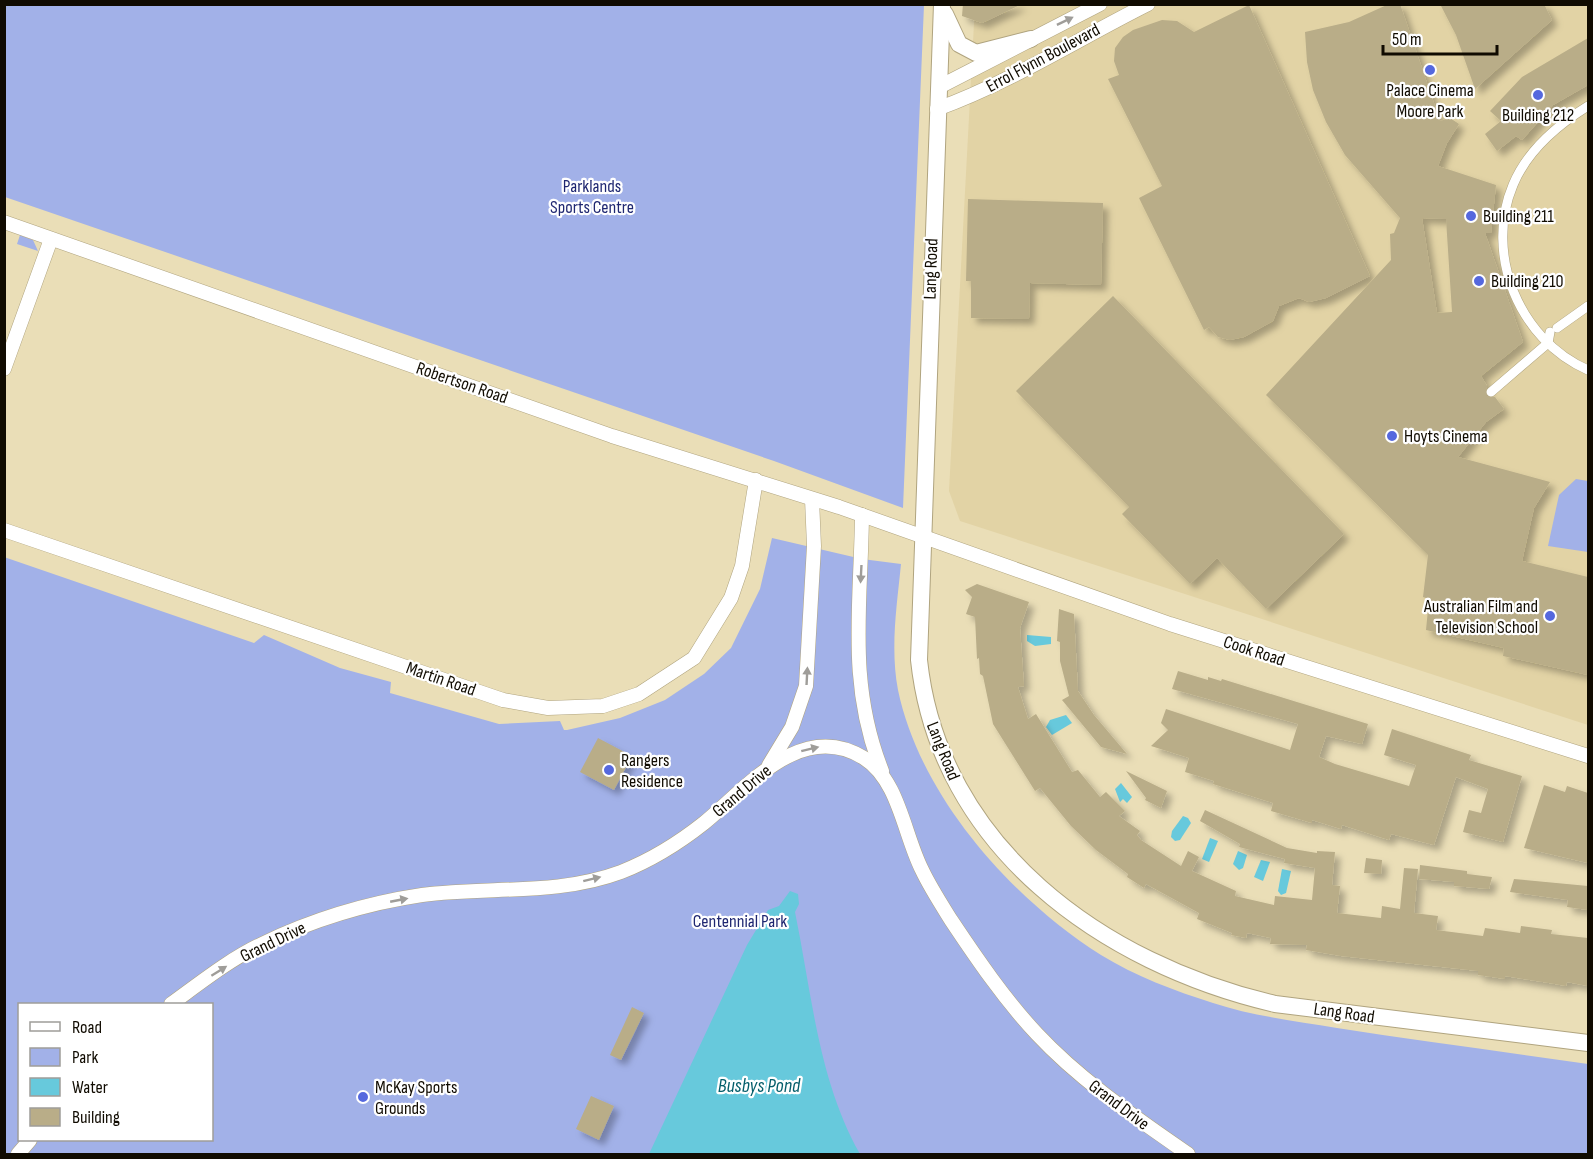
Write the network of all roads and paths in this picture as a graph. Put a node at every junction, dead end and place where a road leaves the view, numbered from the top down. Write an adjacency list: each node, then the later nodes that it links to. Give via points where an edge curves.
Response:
1 (942, 4): 4 (street, via 954,38 965,49 981,53); 5 (street, Lang Road)
2 (1100, 4): 4 (street, Errol Flynn Boulevard, one-way to 2)
3 (1148, 4): 7 (street, Errol Flynn Boulevard, via 1051,57)
4 (1031, 39): 5 (street, Errol Flynn Boulevard)
5 (939, 87): 7 (street, Lang Road)
6 (1588, 106): 11 (street, via 1558,126 1533,155 1513,184 1502,223 1502,254 1512,290 1528,320)
7 (937, 109): 19 (street, Lang Road)
8 (4, 222): 9 (street, Robertson Road)
9 (51, 239): 12 (street); 15 (street, Robertson Road, via 612,436)
10 (1588, 306): 11 (street, via 1554,330)
11 (1548, 343): 13 (street); 14 (street)
12 (4, 369)
13 (1588, 370)
14 (1491, 392)
15 (756, 480): 16 (street, Robertson Road); 18 (street, Martin Road, via 742,566 731,598 694,658 639,694 603,706 549,708 503,700)
16 (812, 499): 17 (street, Robertson Road); 21 (street, one-way to 16, via 792,727 806,686 814,546)
17 (862, 515): 19 (street, Robertson Road); 22 (street, one-way to 22, via 858,675)
18 (4, 530)
19 (922, 536): 20 (street, Cook Road, via 1170,624); 24 (street, Lang Road, via 919,660 928,714 946,764 977,816 1000,845 1025,873 1081,920 1168,970 1250,998 1392,1020)
20 (1588, 756)
21 (768, 767): 22 (street, Grand Drive, one-way to 22, via 804,750 831,747 862,756); 23 (street, Grand Drive, one-way to 21, via 260,945 313,922 367,906 422,895 564,886 620,872 702,824)
22 (883, 775): 27 (street, Grand Drive, via 922,871 953,923 1015,1007 1067,1064)
23 (174, 1003)
24 (1588, 1043)
25 (29, 1141): 26 (street)
26 (18, 1155)
27 (1188, 1155)

